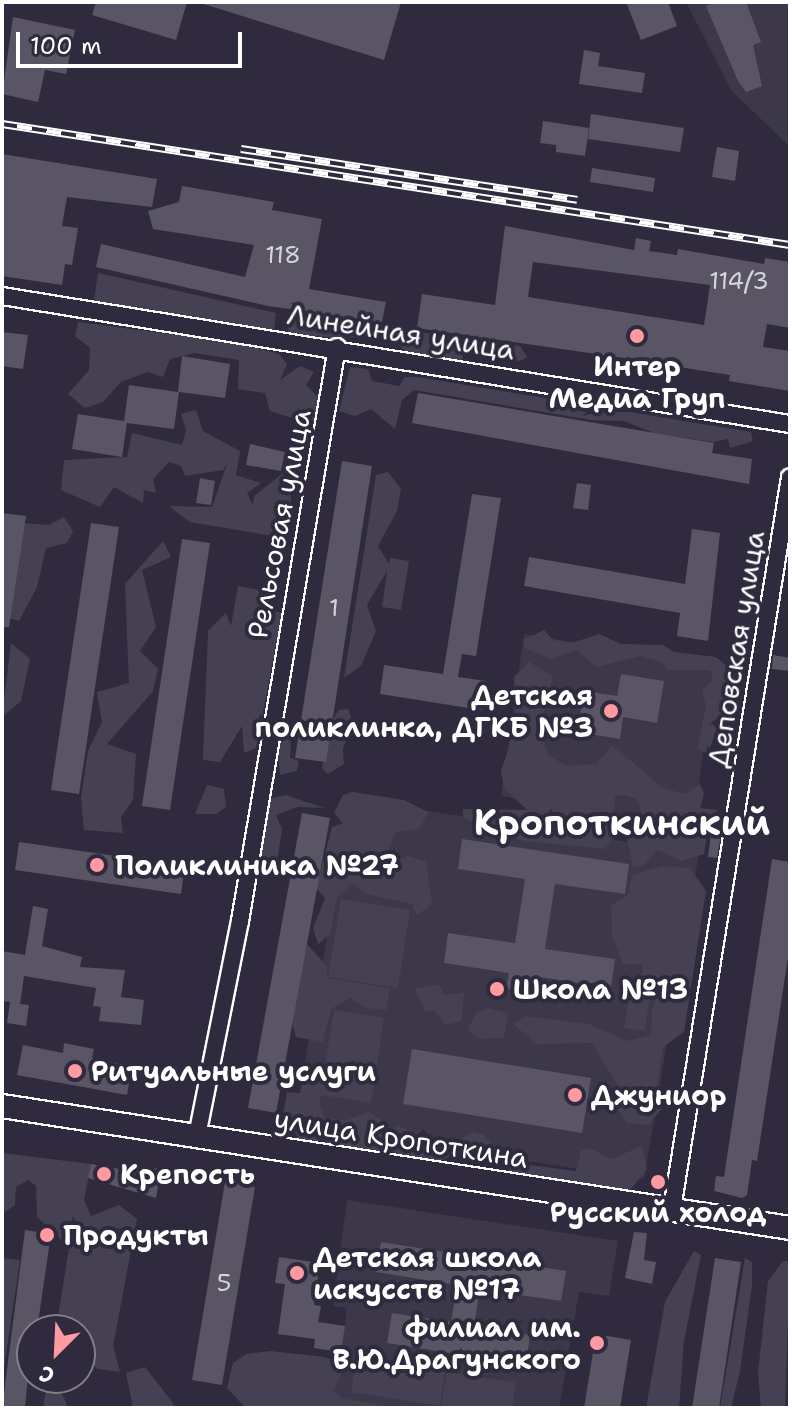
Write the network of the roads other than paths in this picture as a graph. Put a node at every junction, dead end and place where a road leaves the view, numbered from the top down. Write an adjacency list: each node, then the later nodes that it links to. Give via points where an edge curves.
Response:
1 (2, 296): 2 (street, Линейная улица)
2 (337, 347): 3 (street, Линейная улица); 6 (street, Рельсовая улица, via 240,921)
3 (790, 424)
4 (790, 477): 7 (street, Деповская улица)
5 (2, 1106): 6 (main road, улица Кропоткина)
6 (197, 1136): 7 (main road, улица Кропоткина)
7 (672, 1209): 8 (main road, улица Кропоткина)
8 (790, 1228)

